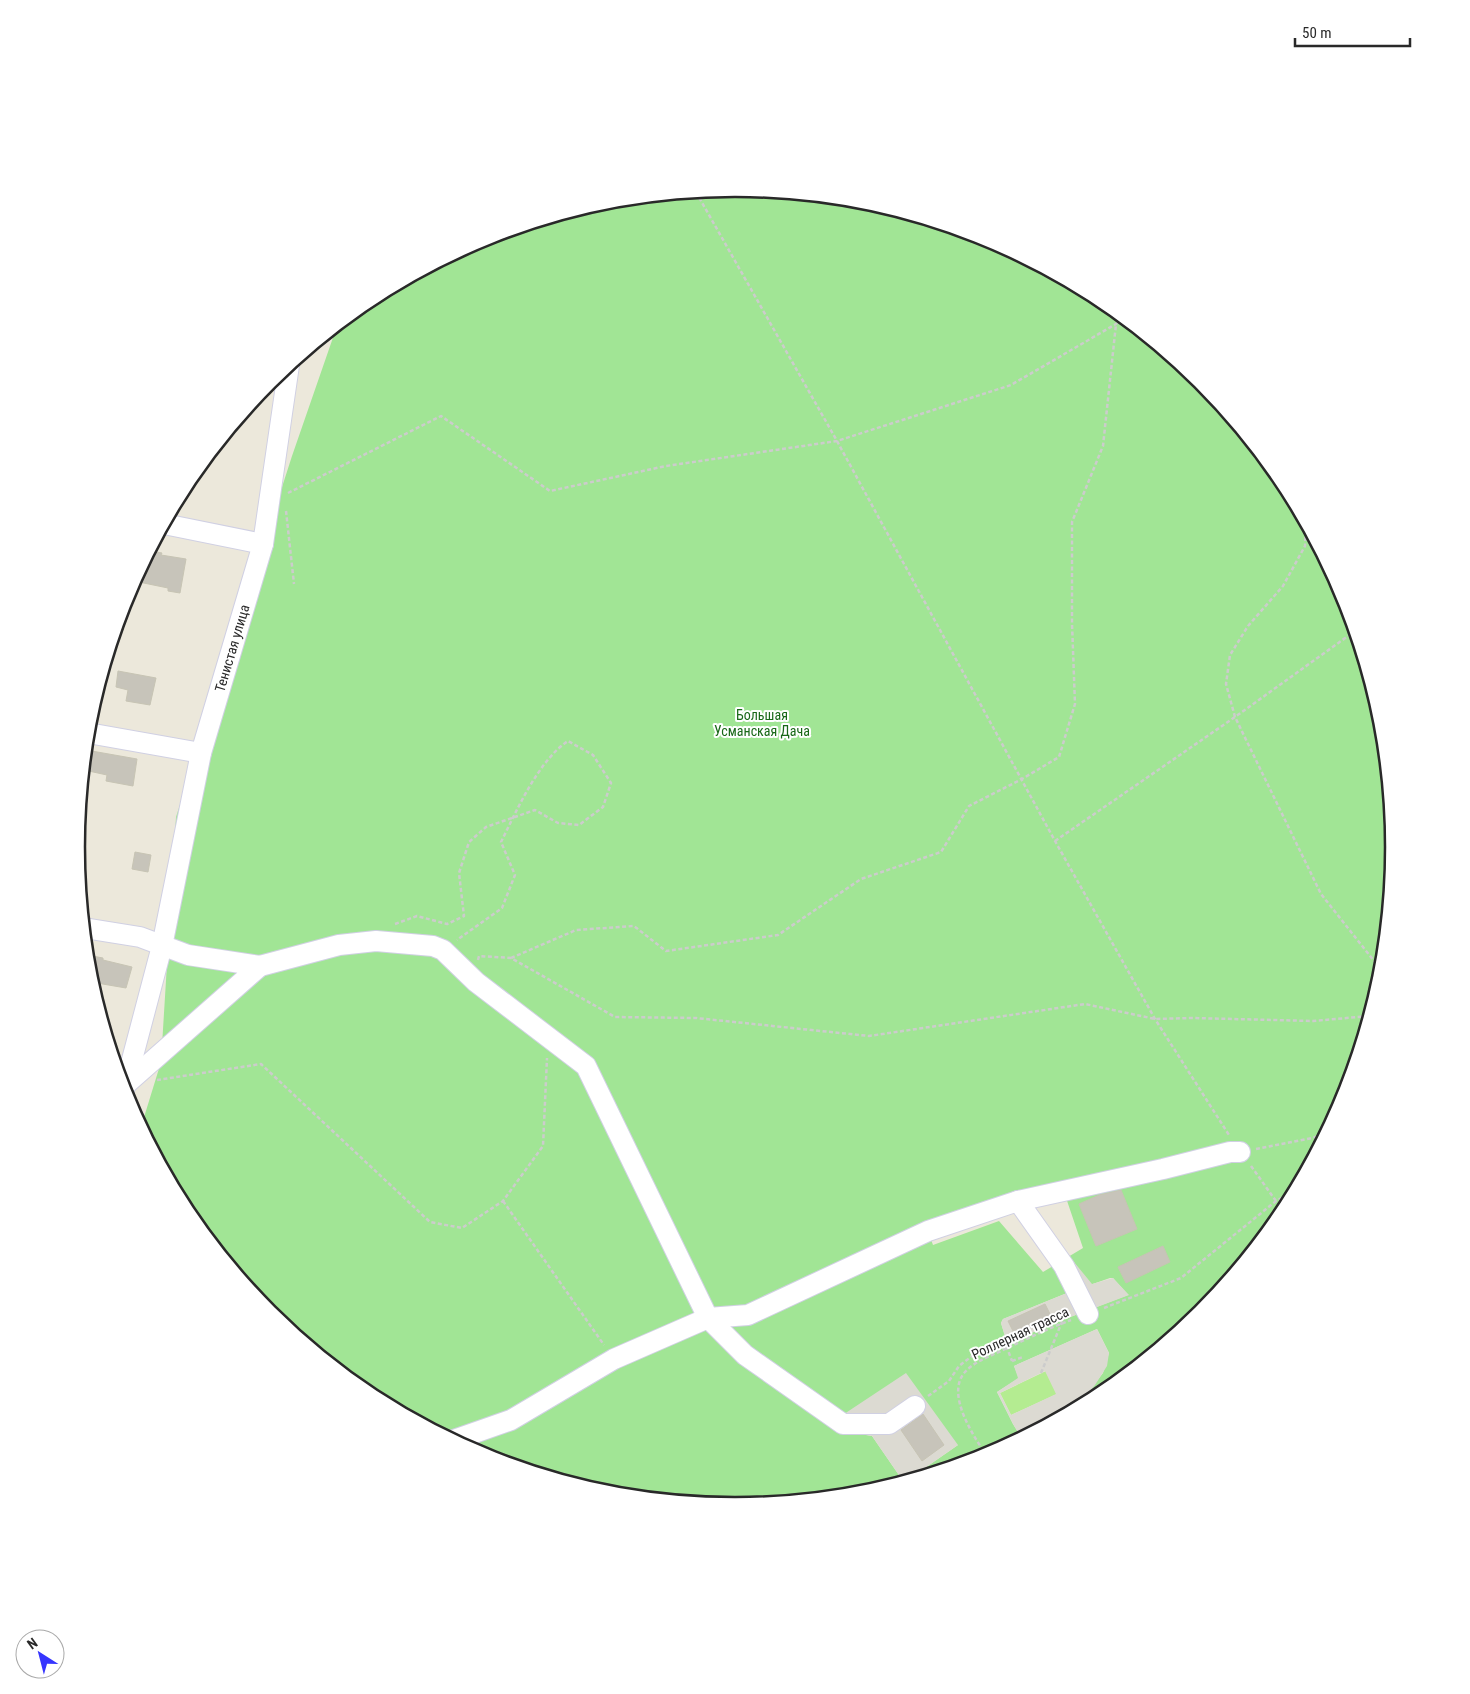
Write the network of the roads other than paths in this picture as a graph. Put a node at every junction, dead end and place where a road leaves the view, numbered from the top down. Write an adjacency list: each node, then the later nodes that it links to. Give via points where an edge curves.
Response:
1 (288, 375): 3 (street, Тенистая улица)
2 (170, 525): 3 (street)
3 (263, 544): 5 (street, Тенистая улица)
4 (95, 734): 5 (street)
5 (201, 753): 7 (street, Тенистая улица)
6 (91, 929): 7 (street, via 140,937)
7 (162, 946): 8 (street, via 188,955); 9 (street, Тенистая улица)
8 (260, 966): 10 (street); 14 (street, via 340,944 376,941 433,946 443,950 476,982 575,1057 590,1073)
9 (127, 1077)
10 (129, 1083)
11 (1240, 1152): 12 (street)
12 (1018, 1201): 13 (street, via 1064,1266); 14 (street, via 928,1231 748,1316)
13 (1079, 1310)
14 (708, 1318): 15 (street, via 745,1355 843,1424 889,1424); 16 (street, via 614,1359 511,1420)
15 (915, 1406)
16 (463, 1437)

